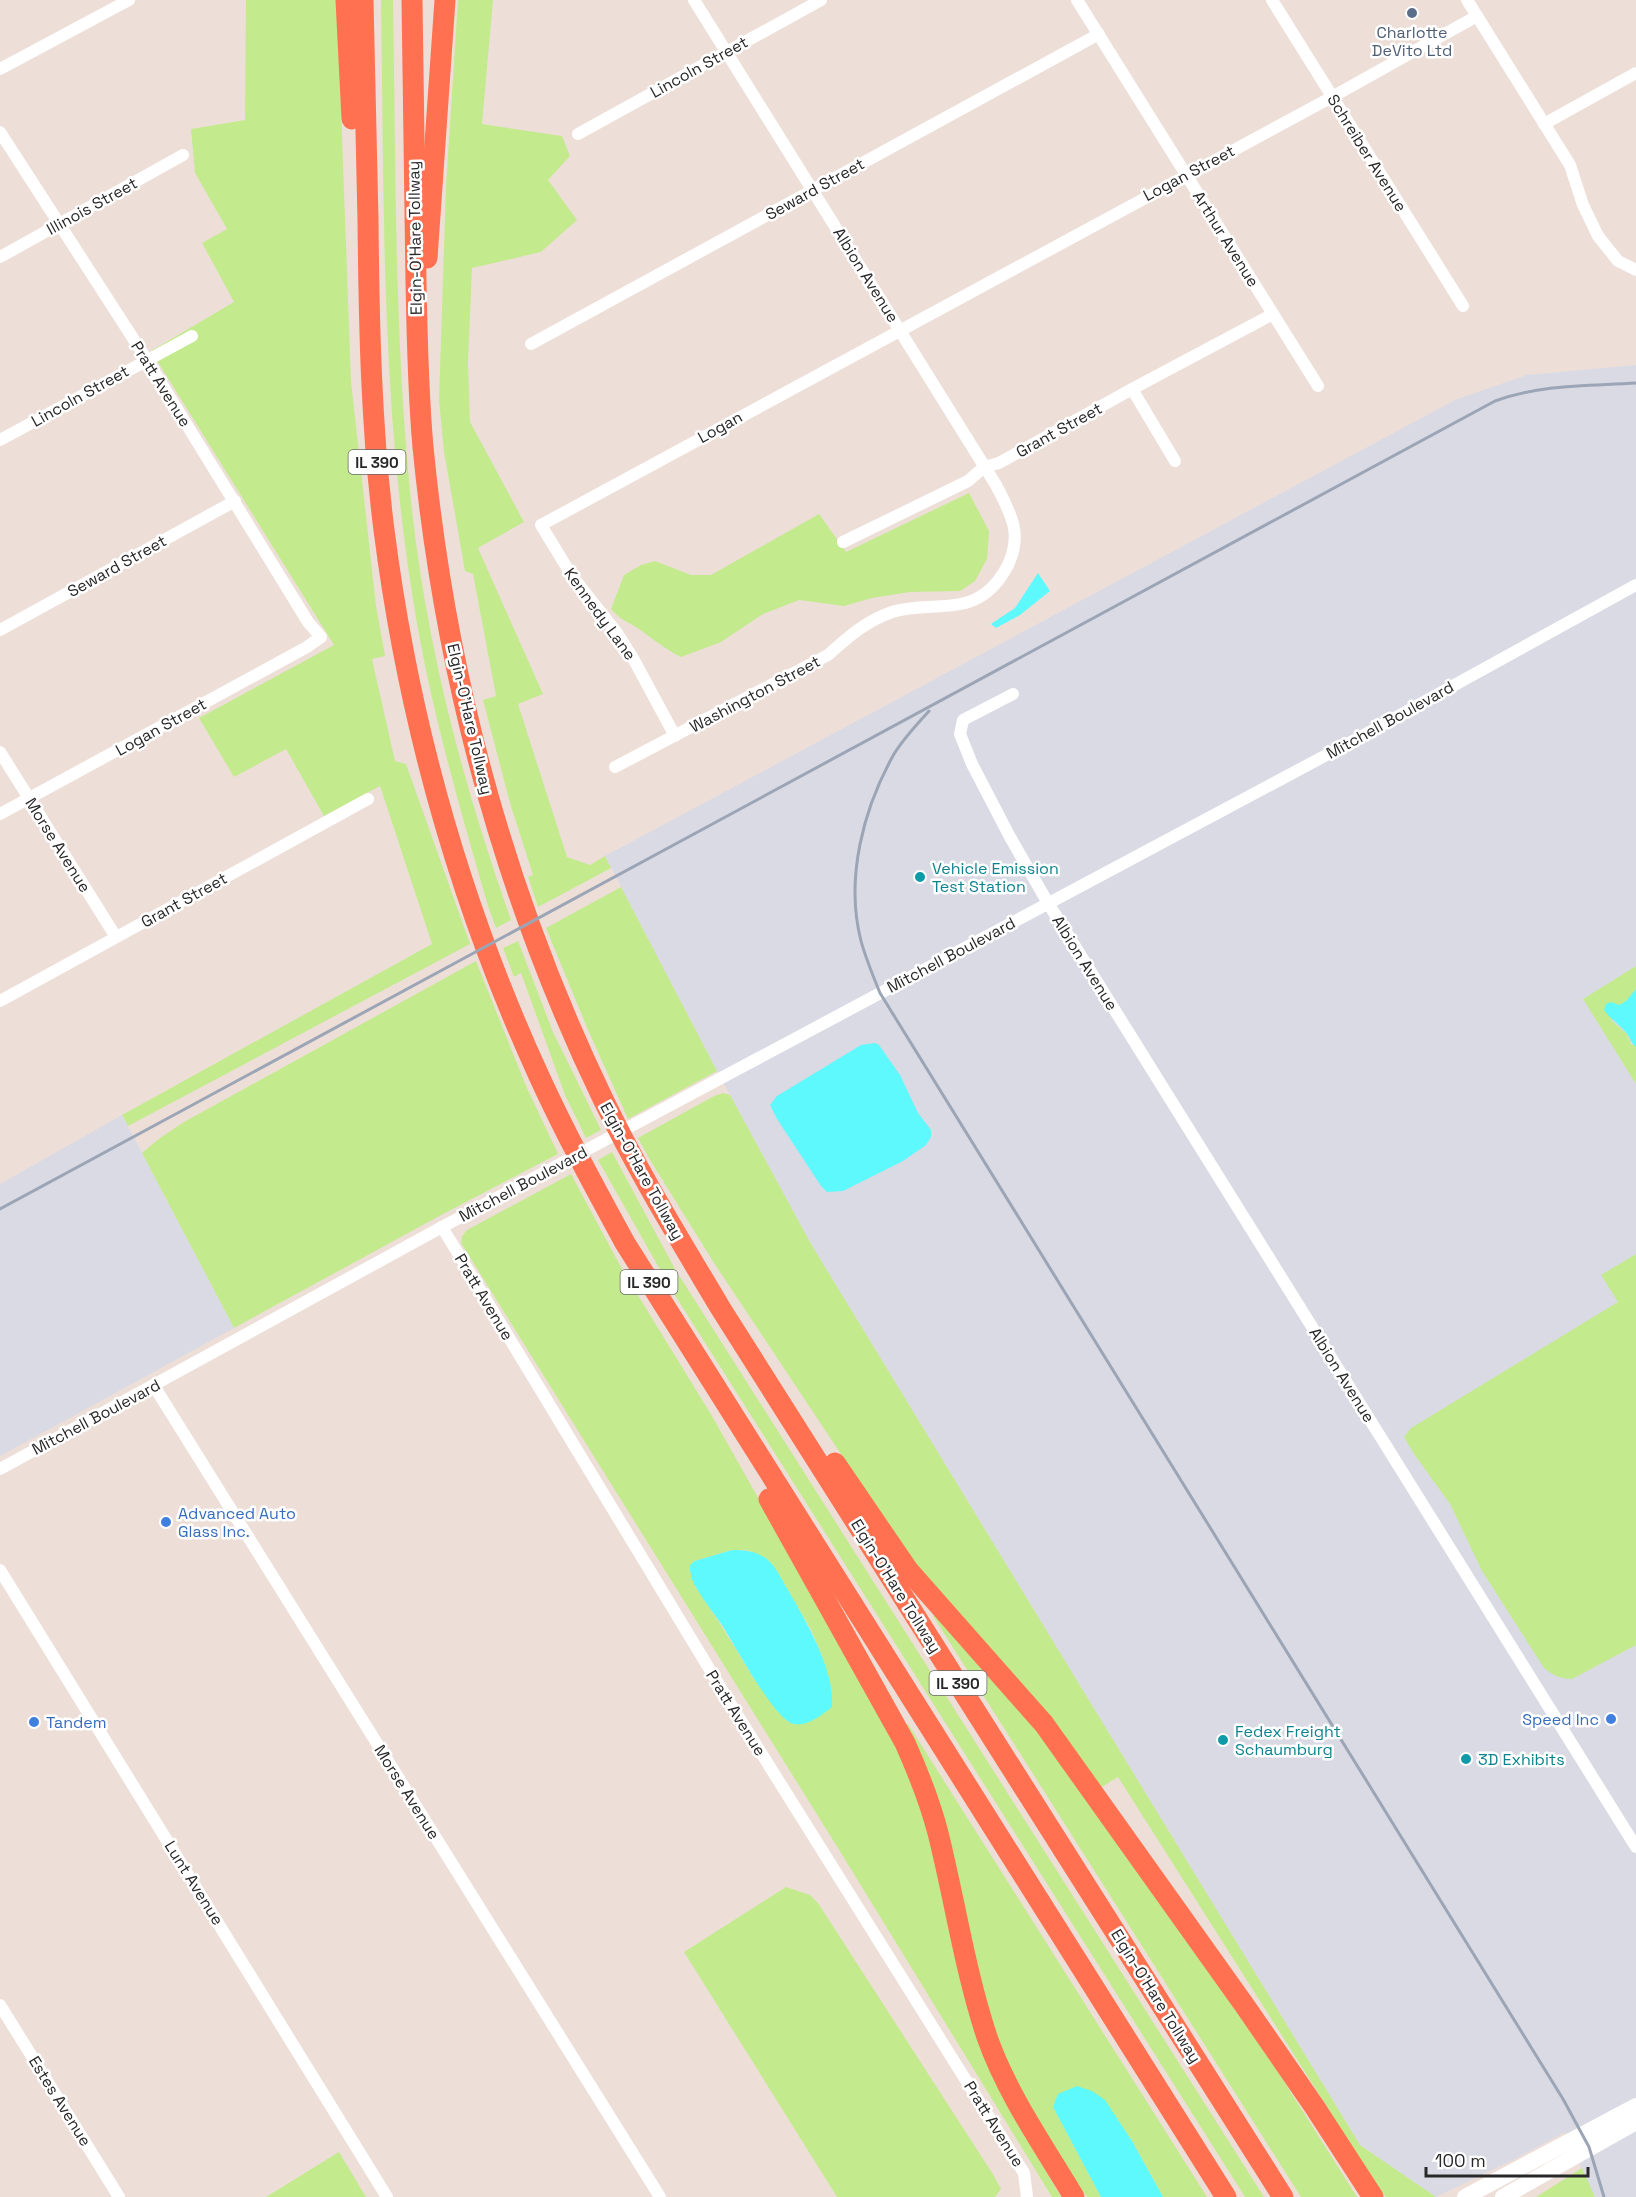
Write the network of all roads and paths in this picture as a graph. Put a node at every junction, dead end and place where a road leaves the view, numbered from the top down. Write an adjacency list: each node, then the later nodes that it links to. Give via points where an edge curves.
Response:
1 (129, 0): 14 (street)
2 (346, 0): 23 (highway, via 354,174)
3 (363, 0): 23 (highway, IL 390)
4 (412, 0): 30 (highway, Elgin-O'Hare Tollway / IL 390)
5 (446, 0): 30 (highway, via 428,252)
6 (694, 0): 13 (street, Albion Avenue)
7 (821, 0): 13 (street, Lincoln Street)
8 (1077, 0): 12 (street, Arthur Avenue)
9 (1272, 0): 16 (street, Schreiber Avenue)
10 (1467, 0): 11 (street)
11 (1477, 16): 16 (street, Logan Street); 17 (street)
12 (1099, 34): 21 (street, Arthur Avenue); 22 (street, Seward Street)
13 (726, 52): 19 (street, Lincoln Street); 22 (street, Albion Avenue)
14 (0, 69)
15 (1636, 73): 17 (street)
16 (1332, 97): 21 (street, Logan Street); 27 (street, Schreiber Avenue)
17 (1544, 124): 26 (street, via 1570,165 1598,236 1618,261)
18 (0, 132): 24 (street, Pratt Avenue)
19 (578, 134)
20 (183, 155): 24 (street, Illinois Street)
21 (1186, 175): 28 (street, Arthur Avenue); 29 (street, Logan Street)
22 (812, 190): 29 (street, Albion Avenue); 32 (street, Seward Street)
23 (368, 211): 58 (highway, IL 390, via 378,476 412,695 432,774 474,913 539,1076 625,1243)
24 (59, 224): 25 (street, Illinois Street); 33 (street, Pratt Avenue)
25 (0, 257)
26 (1636, 270)
27 (1463, 306)
28 (1273, 314): 34 (street, Arthur Avenue); 35 (street, Grant Street)
29 (900, 329): 38 (street, Albion Avenue); 40 (street, Logan)
30 (417, 333): 57 (highway, Elgin-O'Hare Tollway / IL 390, via 423,446 445,612 475,749 517,890 604,1101 667,1220)
31 (192, 336): 33 (street, Lincoln Street)
32 (531, 344)
33 (147, 360): 36 (street, Lincoln Street); 39 (street, Pratt Avenue)
34 (1318, 386)
35 (1132, 389): 37 (street); 38 (street, Grant Street, via 999,463)
36 (0, 440)
37 (1175, 461)
38 (984, 467): 41 (street, Grant Street, via 968,481); 42 (street, Albion Avenue, via 1012,518 1015,541)
39 (235, 501): 44 (street, Seward Street); 45 (street, Pratt Avenue)
40 (541, 525): 47 (street, Kennedy Lane, via 572,576 617,633)
41 (843, 542)
42 (1011, 557): 47 (street, Washington Street, via 999,579 977,598 881,616 856,629 828,655)
43 (1636, 585): 53 (street, Mitchell Boulevard)
44 (0, 630)
45 (321, 637): 50 (street, Logan Street)
46 (1013, 694): 53 (street, via 963,720 960,734 1010,837)
47 (675, 736): 49 (street, Washington Street)
48 (0, 752): 50 (street, Morse Avenue)
49 (615, 767)
50 (28, 799): 52 (street, Logan Street); 54 (street, Morse Avenue)
51 (368, 799): 54 (street, Grant Street)
52 (0, 814)
53 (1048, 903): 56 (street, Mitchell Boulevard); 62 (street, Albion Avenue)
54 (116, 937): 55 (street, Grant Street)
55 (0, 1000)
56 (442, 1227): 59 (street, Mitchell Boulevard); 69 (street, Pratt Avenue, via 733,1708 1024,2173)
57 (721, 1309): 72 (highway, Elgin-O'Hare Tollway / IL 390); 73 (highway, via 768,1366 908,1570 1044,1724 1245,2006)
58 (705, 1373): 70 (highway, via 914,1762 938,1831 988,2038 1023,2113); 71 (highway, IL 390)
59 (154, 1386): 60 (street, Mitchell Boulevard); 68 (street, Morse Avenue)
60 (0, 1469)
61 (0, 1569): 67 (street, Lunt Avenue)
62 (1636, 1847)
63 (0, 2005): 66 (street, Estes Avenue)
64 (1636, 2106): 74 (street)
65 (1636, 2122): 75 (street)
66 (119, 2197)
67 (387, 2197)
68 (660, 2197)
69 (1027, 2197)
70 (1074, 2197)
71 (1226, 2197)
72 (1283, 2197)
73 (1373, 2197)
74 (1465, 2197)
75 (1503, 2197)

